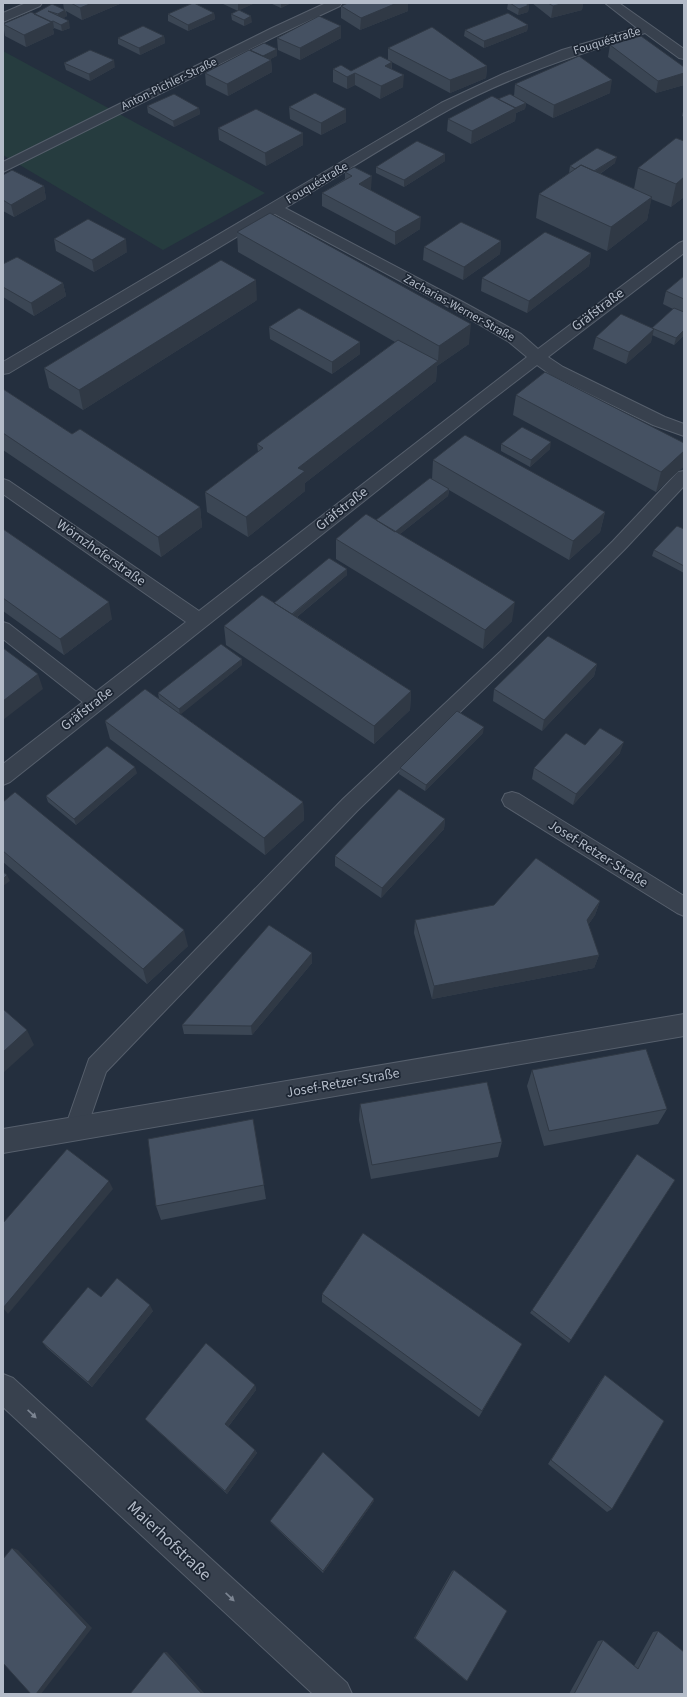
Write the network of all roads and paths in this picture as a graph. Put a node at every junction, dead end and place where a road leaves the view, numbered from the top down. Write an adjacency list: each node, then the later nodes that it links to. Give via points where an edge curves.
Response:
1 (36, 3): 4 (street)
2 (336, 3): 7 (street, Anton-Pichler-Straße)
3 (611, 3): 5 (street)
4 (3, 18)
5 (646, 29): 6 (street); 8 (street, Fouquéstraße, via 567,53 453,102)
6 (684, 55)
7 (3, 168)
8 (275, 208): 10 (street, Zacharias-Werner-Straße, via 475,315 515,338); 11 (street, Fouquéstraße)
9 (684, 246): 10 (street, Gräfstraße)
10 (536, 356): 12 (street, Zacharias-Werner-Straße, via 557,371 659,421); 15 (street, Gräfstraße)
11 (3, 369)
12 (684, 430)
13 (684, 476): 22 (lane, via 620,545 350,805 97,1066)
14 (3, 485): 15 (street, Wörnzhoferstraße)
15 (199, 621): 17 (street, Gräfstraße)
16 (3, 629): 17 (lane)
17 (96, 702): 18 (street, Gräfstraße)
18 (3, 776)
19 (512, 800): 20 (lane, Josef-Retzer-Straße)
20 (684, 907)
21 (684, 1025): 22 (street, Josef-Retzer-Straße)
22 (76, 1128): 23 (street, Josef-Retzer-Straße)
23 (3, 1141)
24 (3, 1388): 25 (street, Maierhofstraße, one-way to 25)
25 (336, 1694)

